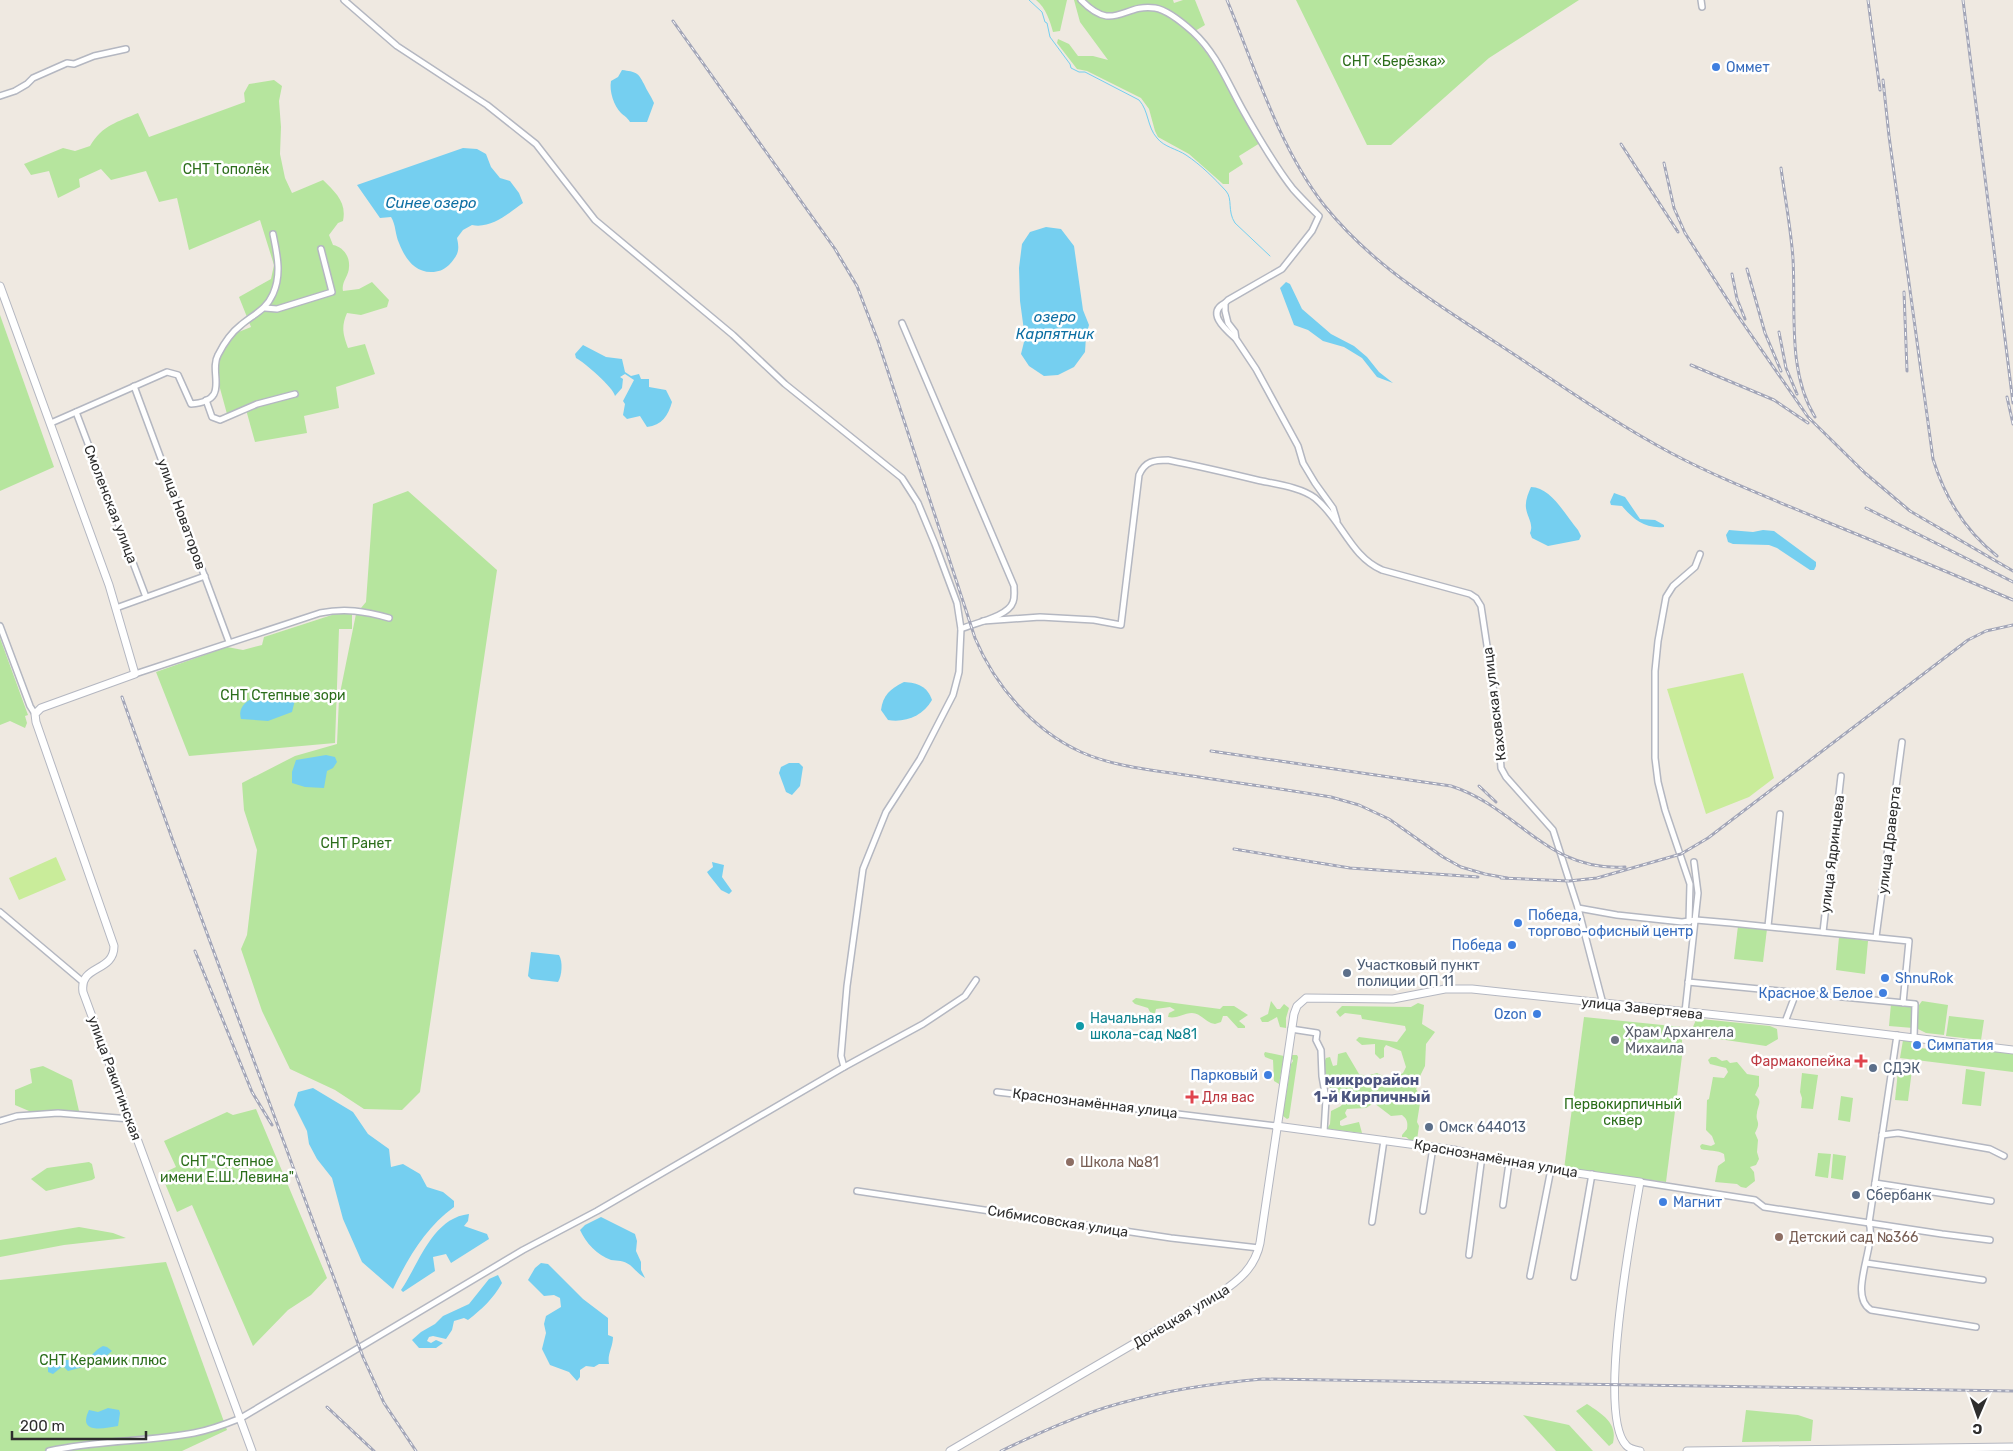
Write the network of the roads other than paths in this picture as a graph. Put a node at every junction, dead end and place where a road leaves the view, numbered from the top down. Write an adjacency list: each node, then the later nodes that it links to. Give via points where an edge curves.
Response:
1 (344, 0): 28 (street, via 397,46 450,80 536,144 594,220 733,335 785,384 902,478 918,503 936,544 957,603)
2 (1082, 0): 11 (street, via 1093,11 1107,16 1156,8 1192,32 1216,61 1281,173 1319,216 1312,231 1282,269)
3 (1701, 0): 4 (street)
4 (1702, 7)
5 (126, 50): 6 (street, via 67,63)
6 (0, 96)
7 (273, 234): 12 (street, via 278,271 273,294)
8 (321, 249): 12 (street, via 332,292 277,309)
9 (0, 286): 10 (street)
10 (3, 302): 19 (street)
11 (1225, 303): 14 (street, via 1228,323); 14 (street, via 1219,306 1217,318)
12 (265, 308): 17 (street, via 241,325 217,356 216,389)
13 (902, 323): 26 (street, via 1014,586 1012,605)
14 (1236, 339): 20 (street, via 1298,446 1303,463 1333,508)
15 (134, 386): 17 (street, via 172,372 178,375 189,402 194,404); 18 (street); 22 (street, улица Новаторов)
16 (296, 394): 17 (street, via 257,404 220,420 212,417)
17 (206, 400)
18 (76, 412): 19 (street); 23 (street, Смоленская улица)
19 (51, 423): 24 (street)
20 (1338, 524): 26 (street, via 1314,497 1300,491 1156,460 1146,464 1139,475 1121,625 1040,617); 36 (street, Каховская улица, via 1361,557 1370,564 1476,598 1481,606 1497,712 1501,768 1553,830)
21 (1700, 554): 39 (street, via 1695,567 1672,586 1666,597 1655,671 1658,782 1690,884)
22 (205, 576): 23 (street); 29 (street, улица Новаторов)
23 (146, 597): 24 (street)
24 (116, 608): 30 (street)
25 (389, 618): 29 (street, via 358,610 337,610)
26 (983, 621): 28 (street)
27 (0, 626): 31 (street)
28 (961, 629): 56 (street, via 959,672 953,695 920,759 886,812 863,869 847,986 841,1056)
29 (229, 642): 30 (street)
30 (135, 674): 31 (street, via 41,708)
31 (35, 714): 44 (street, via 114,946 110,961 88,974)
32 (1902, 742): 42 (street, улица Драверта)
33 (1841, 776): 41 (street, улица Ядринцева)
34 (1780, 814): 40 (street)
35 (1694, 862): 38 (street, via 1698,893)
36 (1578, 908): 39 (street); 49 (street, Каховская улица)
37 (0, 912): 44 (street)
38 (1696, 920): 39 (street); 40 (street); 45 (street)
39 (1688, 922)
40 (1768, 926): 41 (street)
41 (1823, 932): 42 (street)
42 (1876, 937): 48 (street, via 1909,941)
43 (976, 980): 56 (street, via 965,996 952,1006)
44 (83, 982): 58 (street, улица Ракитинская, via 83,992)
45 (1688, 982): 46 (street); 50 (street)
46 (1796, 993): 48 (street); 51 (street)
47 (1301, 1001): 49 (street, улица Завертяева, via 1313,997 1393,999 1460,988); 52 (street, Донецкая улица, via 1295,1009)
48 (1903, 1003): 54 (street, via 1915,1004)
49 (1603, 1004): 50 (street, улица Завертяева)
50 (1685, 1012): 51 (street, улица Завертяева)
51 (1785, 1022): 53 (street, улица Завертяева)
52 (1291, 1029): 60 (street, Донецкая улица); 61 (street, via 1317,1033 1326,1099)
53 (1897, 1035): 54 (street, улица Завертяева); 62 (street)
54 (1914, 1037): 55 (street, улица Завертяева)
55 (2013, 1050)
56 (844, 1068): 86 (street, via 597,1211 523,1250)
57 (997, 1092): 60 (street, Краснознамённая улица)
58 (130, 1119): 59 (street, via 58,1113 17,1116); 86 (street, улица Ракитинская)
59 (0, 1121)
60 (1276, 1126): 61 (street, Краснознамённая улица); 79 (street, Донецкая улица)
61 (1324, 1132): 63 (street, Краснознамённая улица)
62 (1882, 1135): 66 (street, via 1898,1133 1990,1149); 71 (street)
63 (1384, 1140): 64 (street, Краснознамённая улица); 76 (street)
64 (1433, 1147): 65 (street, Краснознамённая улица); 75 (street)
65 (1482, 1156): 67 (street, Краснознамённая улица); 80 (street)
66 (2004, 1156)
67 (1509, 1163): 68 (street, Краснознамённая улица); 74 (street)
68 (1551, 1169): 69 (street, Краснознамённая улица); 82 (street)
69 (1592, 1174): 70 (street, Краснознамённая улица); 83 (street)
70 (1640, 1182): 77 (street, Краснознамённая улица, via 1754,1200 1764,1207); 92 (street, via 1620,1303 1615,1407 1626,1446)
71 (1875, 1183): 73 (street); 77 (street)
72 (857, 1191): 79 (street, Сибмисовская улица)
73 (1991, 1201)
74 (1503, 1205)
75 (1423, 1211)
76 (1372, 1222)
77 (1869, 1222): 78 (street, Краснознамённая улица); 81 (street, via 1871,1234)
78 (1990, 1240)
79 (1259, 1248): 91 (street, Донецкая улица, via 1244,1275 1219,1294)
80 (1469, 1255)
81 (1866, 1263): 84 (street); 85 (street, via 1862,1298 1871,1310)
82 (1530, 1276)
83 (1574, 1277)
84 (1983, 1280)
85 (1976, 1327)
86 (241, 1418): 89 (street, via 194,1433); 90 (street, улица Ракитинская)
87 (2013, 1447): 88 (street)
88 (1981, 1449): 93 (street)
89 (49, 1451)
90 (252, 1451)
91 (950, 1451)
92 (1640, 1451)
93 (1688, 1451)

